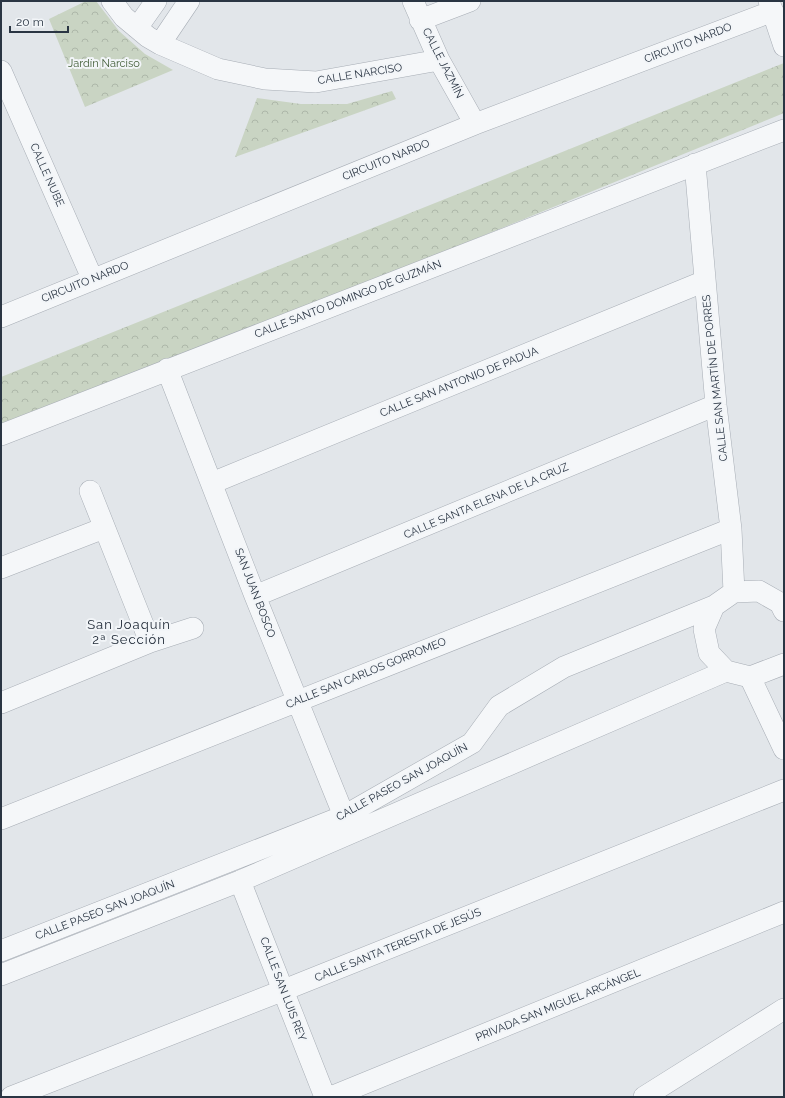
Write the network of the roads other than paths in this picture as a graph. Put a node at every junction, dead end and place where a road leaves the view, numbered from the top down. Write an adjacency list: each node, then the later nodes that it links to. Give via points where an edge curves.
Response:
1 (112, 1): 7 (street, CALLE NARCISO, via 124,17)
2 (156, 1): 7 (street)
3 (189, 1): 8 (street)
4 (470, 1): 6 (street)
5 (771, 6): 9 (street); 12 (street, CIRCUITO NARDO)
6 (417, 10): 10 (street, CALLE JAZMÍN)
7 (138, 28): 8 (street, CALLE NARCISO)
8 (160, 44): 10 (street, CALLE NARCISO, via 218,69 265,79 316,82)
9 (784, 46)
10 (439, 60): 12 (street, CALLE JAZMÍN)
11 (1, 71): 15 (street, CALLE NUBE)
12 (475, 124): 15 (street, CIRCUITO NARDO)
13 (784, 130): 14 (street, CALLE SANTO DOMINGO DE GUZMÁN)
14 (695, 164): 16 (street, CALLE SAN MARTÍN DE PORRES); 18 (street, CALLE SANTO DOMINGO DE GUZMÁN)
15 (92, 278): 17 (street, CIRCUITO NARDO)
16 (705, 281): 19 (street, CALLE SAN MARTÍN DE PORRES); 21 (street, CALLE SAN ANTONIO DE PADUA)
17 (1, 317)
18 (167, 369): 20 (street, CALLE SANTO DOMINGO DE GUZMÁN); 21 (street, SAN JUAN BOSCO)
19 (716, 405): 24 (street, CALLE SAN MARTÍN DE PORRES); 29 (street, CALLE SANTA ELENA DE LA CRUZ)
20 (1, 435)
21 (212, 483): 29 (street, SAN JUAN BOSCO)
22 (90, 491): 23 (street)
23 (104, 528): 25 (street); 33 (street)
24 (731, 529): 28 (street, CALLE SAN MARTÍN DE PORRES); 37 (street, CALLE SAN CARLOS GORROMEO)
25 (1, 568)
26 (784, 587): 27 (street)
27 (759, 591): 28 (street); 31 (street, via 780,603)
28 (734, 592): 30 (street)
29 (255, 596): 37 (street, SAN JUAN BOSCO)
30 (714, 606): 35 (street, via 704,628 705,635 709,653); 41 (street, CALLE PASEO SAN JOAQUÍN, via 564,667 498,706 472,743)
31 (784, 611)
32 (193, 628): 33 (street)
33 (150, 642): 38 (street)
34 (780, 663): 36 (street)
35 (726, 671): 36 (street); 43 (street, CALLE PASEO SAN JOAQUÍN)
36 (750, 677): 39 (street)
37 (297, 700): 41 (street, SAN JUAN BOSCO); 42 (street, CALLE SAN CARLOS GORROMEO)
38 (1, 703)
39 (784, 749)
40 (784, 790): 47 (street, CALLE SANTA TERESITA DE JESÚS)
41 (344, 816): 45 (street, CALLE PASEO SAN JOAQUÍN)
42 (1, 819)
43 (240, 881): 46 (street, CALLE PASEO SAN JOAQUÍN); 47 (street, CALLE SAN LUIS REY)
44 (784, 912): 51 (street, PRIVADA SAN MIGUEL ARCÁNGEL)
45 (1, 951)
46 (1, 975)
47 (284, 990): 49 (street, CALLE SANTA TERESITA DE JESÚS); 50 (street, CALLE SAN LUIS REY)
48 (784, 1009): 52 (street)
49 (11, 1097)
50 (325, 1097)
51 (331, 1097)
52 (644, 1097)

